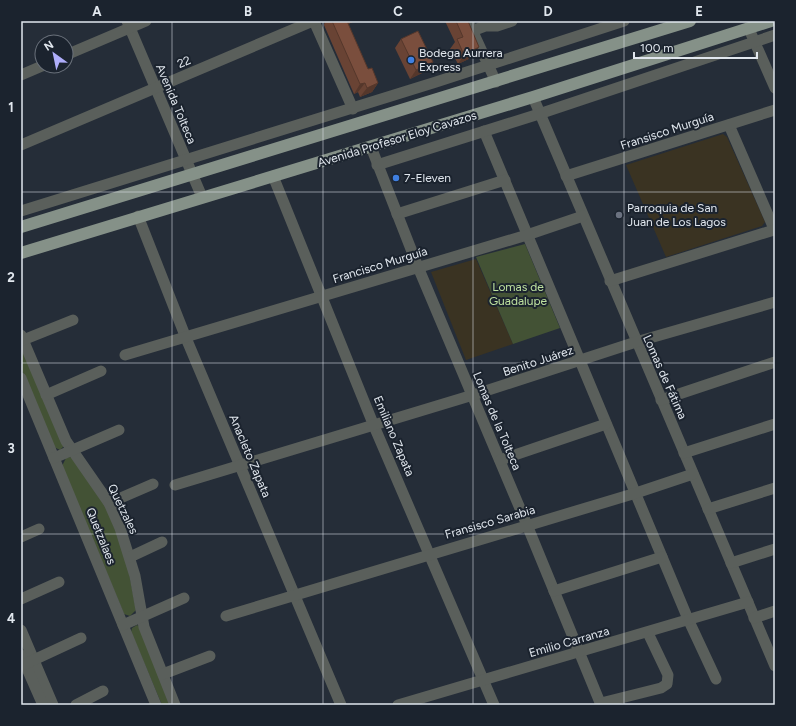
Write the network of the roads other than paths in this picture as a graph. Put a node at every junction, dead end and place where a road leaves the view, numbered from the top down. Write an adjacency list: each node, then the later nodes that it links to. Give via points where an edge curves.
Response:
1 (146, 21): 7 (street)
2 (313, 21): 17 (street, 22); 20 (street)
3 (512, 21): 8 (street, via 497,26)
4 (624, 21): 13 (street)
5 (690, 21): 16 (main road)
6 (772, 21): 9 (main road, Avenida Profesor Eloy Cavazos)
7 (128, 24): 12 (street); 17 (street, Avenida Tolteca)
8 (470, 26): 13 (street)
9 (749, 29): 11 (street); 19 (main road, Avenida Profesor Eloy Cavazos)
10 (775, 35): 11 (street)
11 (755, 42): 18 (street); 22 (street)
12 (74, 51)
13 (488, 66): 16 (street); 20 (street)
14 (34, 69): 15 (street)
15 (21, 75)
16 (496, 82): 29 (main road)
17 (155, 88): 25 (street, 22); 27 (street, Avenida Tolteca)
18 (775, 88)
19 (533, 97): 22 (street, Lomas de Fátima); 26 (main road, Avenida Profesor Eloy Cavazos)
20 (353, 108): 27 (street)
21 (775, 110): 23 (street, Fransisco Murguía)
22 (540, 114): 24 (street); 31 (street, Lomas de Fátima)
23 (729, 124): 31 (street, Fransisco Murguía); 39 (street)
24 (484, 131): 28 (street); 32 (street)
25 (21, 144)
26 (371, 147): 28 (street, Lomas de la Tolteca); 30 (main road, Avenida Profesor Eloy Cavazos)
27 (186, 160): 29 (street, Avenida Tolteca); 34 (street)
28 (377, 165): 35 (street, Lomas de la Tolteca)
29 (192, 174): 33 (street, Avenida Tolteca); 38 (main road)
30 (273, 176): 33 (main road, Avenida Profesor Eloy Cavazos); 44 (street, Emiliano Zapata)
31 (566, 176): 37 (street, Lomas de Fátima)
32 (505, 180): 35 (street); 40 (street)
33 (202, 197): 36 (main road, Avenida Profesor Eloy Cavazos)
34 (21, 211)
35 (397, 214): 42 (street, Lomas de la Tolteca)
36 (138, 216): 41 (main road, Avenida Profesor Eloy Cavazos); 48 (street, Anacleto Zapata)
37 (583, 216): 40 (street, Francisco Murguía); 43 (street, Lomas de Fátima)
38 (21, 226)
39 (775, 231): 43 (street)
40 (527, 235): 42 (street, Francisco Murguía); 51 (street)
41 (21, 252)
42 (418, 267): 44 (street, Francisco Murguía); 56 (street, Lomas de la Tolteca)
43 (610, 281): 49 (street, Lomas de Fátima)
44 (322, 297): 48 (street, Francisco Murguía); 60 (street, Emiliano Zapata)
45 (775, 302): 49 (street, Benito Juárez)
46 (73, 320): 47 (street)
47 (22, 338): 55 (street, Quetzales)
48 (186, 338): 50 (street, Francisco Murguía); 66 (street, Anacleto Zapata)
49 (636, 342): 51 (street, Benito Juárez); 57 (street, Lomas de Fátima)
50 (125, 355)
51 (579, 361): 56 (street, Benito Juárez); 58 (street)
52 (775, 362): 57 (street)
53 (101, 371): 55 (street)
54 (21, 378): 64 (street, Quetzalaes)
55 (46, 395): 62 (street, Quetzales, via 66,441)
56 (473, 396): 60 (street, Benito Juárez); 65 (street, Lomas de la Tolteca)
57 (661, 400): 63 (street, Lomas de Fátima)
58 (606, 424): 65 (street); 71 (street)
59 (775, 424): 63 (street)
60 (374, 426): 66 (street, Benito Juárez); 79 (street, Emiliano Zapata)
61 (119, 430): 62 (street)
62 (74, 451): 64 (street); 72 (street, Quetzales)
63 (684, 453): 67 (street, Lomas de Fátima)
64 (54, 458): 94 (street, Quetzalaes)
65 (500, 460): 74 (street, Lomas de la Tolteca)
66 (240, 464): 69 (street, Benito Juárez); 85 (street, Anacleto Zapata)
67 (693, 474): 71 (street, Fransisco Sarabia); 73 (street, Lomas de Fátima)
68 (153, 484): 72 (street)
69 (175, 484)
70 (775, 488): 73 (street)
71 (636, 494): 74 (street, Fransisco Sarabia); 81 (street)
72 (109, 503): 80 (street, Quetzales)
73 (708, 509): 82 (street, Lomas de Fátima)
74 (528, 525): 79 (street, Fransisco Sarabia); 84 (street, Lomas de la Tolteca)
75 (39, 529): 76 (street)
76 (21, 537)
77 (162, 542): 80 (street)
78 (775, 549): 82 (street)
79 (430, 554): 85 (street, Fransisco Sarabia); 104 (street, Emiliano Zapata)
80 (130, 557): 91 (street, Quetzales)
81 (662, 557): 84 (street); 93 (street)
82 (731, 563): 88 (street, Lomas de Fátima)
83 (59, 582): 87 (street)
84 (554, 590): 98 (street, Lomas de la Tolteca)
85 (295, 594): 90 (street, Fransisco Sarabia); 112 (street, Anacleto Zapata)
86 (184, 598): 91 (street)
87 (21, 599)
88 (748, 602): 92 (street, Lomas de Fátima); 93 (street, Emilio Carranza)
89 (775, 611): 92 (street)
90 (226, 616)
91 (143, 618): 94 (street); 102 (street, Quetzales)
92 (754, 618): 101 (street, Lomas de Fátima)
93 (688, 619): 96 (street, Emilio Carranza); 103 (street)
94 (123, 626): 110 (street, Quetzalaes)
95 (21, 630): 100 (street)
96 (648, 633): 98 (street, Emilio Carranza); 106 (street, via 668,675 667,684 661,688)
97 (81, 638): 100 (street)
98 (579, 653): 104 (street, Emilio Carranza); 106 (street, Lomas de la Tolteca)
99 (210, 656): 102 (street)
100 (26, 660): 107 (street); 108 (street)
101 (775, 666)
102 (163, 674): 111 (street, Quetzales)
103 (716, 679)
104 (483, 680): 113 (street, Emilio Carranza); 114 (street, Emiliano Zapata)
105 (103, 691): 109 (street)
106 (601, 704)
107 (43, 705)
108 (53, 705)
109 (76, 705)
110 (156, 705)
111 (175, 705)
112 (341, 705)
113 (398, 705)
114 (494, 705)

